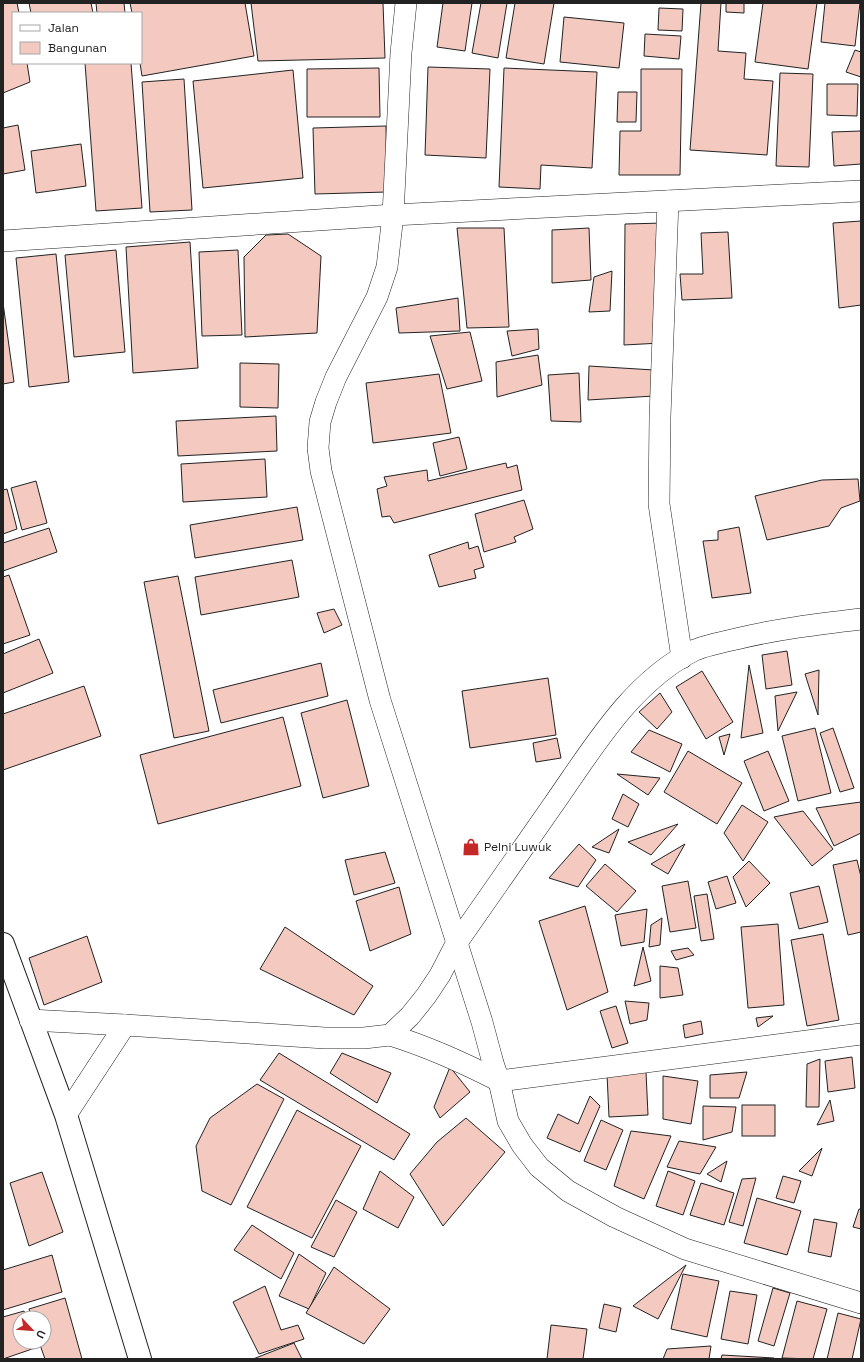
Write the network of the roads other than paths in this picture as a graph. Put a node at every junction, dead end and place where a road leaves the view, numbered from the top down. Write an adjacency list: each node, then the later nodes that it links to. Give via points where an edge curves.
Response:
1 (406, 3): 4 (street)
2 (861, 191): 3 (street)
3 (668, 201): 4 (street); 7 (street, via 659,504)
4 (393, 215): 5 (street); 9 (street, via 387,266 377,297 326,402 320,422 318,448 321,471 380,700)
5 (3, 241)
6 (861, 619): 7 (street, via 754,634 696,650)
7 (682, 658): 9 (street, via 644,686 618,715)
8 (3, 944): 10 (highway)
9 (456, 944): 13 (street, via 426,996); 14 (street)
10 (30, 1020): 11 (street); 15 (highway)
11 (125, 1024): 13 (street, via 332,1038); 15 (street)
12 (861, 1034): 14 (street)
13 (390, 1035): 14 (street, via 445,1054)
14 (499, 1081): 16 (street, via 508,1121 522,1145 538,1167 568,1191 615,1217 685,1249)
15 (66, 1115): 17 (highway)
16 (861, 1303)
17 (140, 1359)

